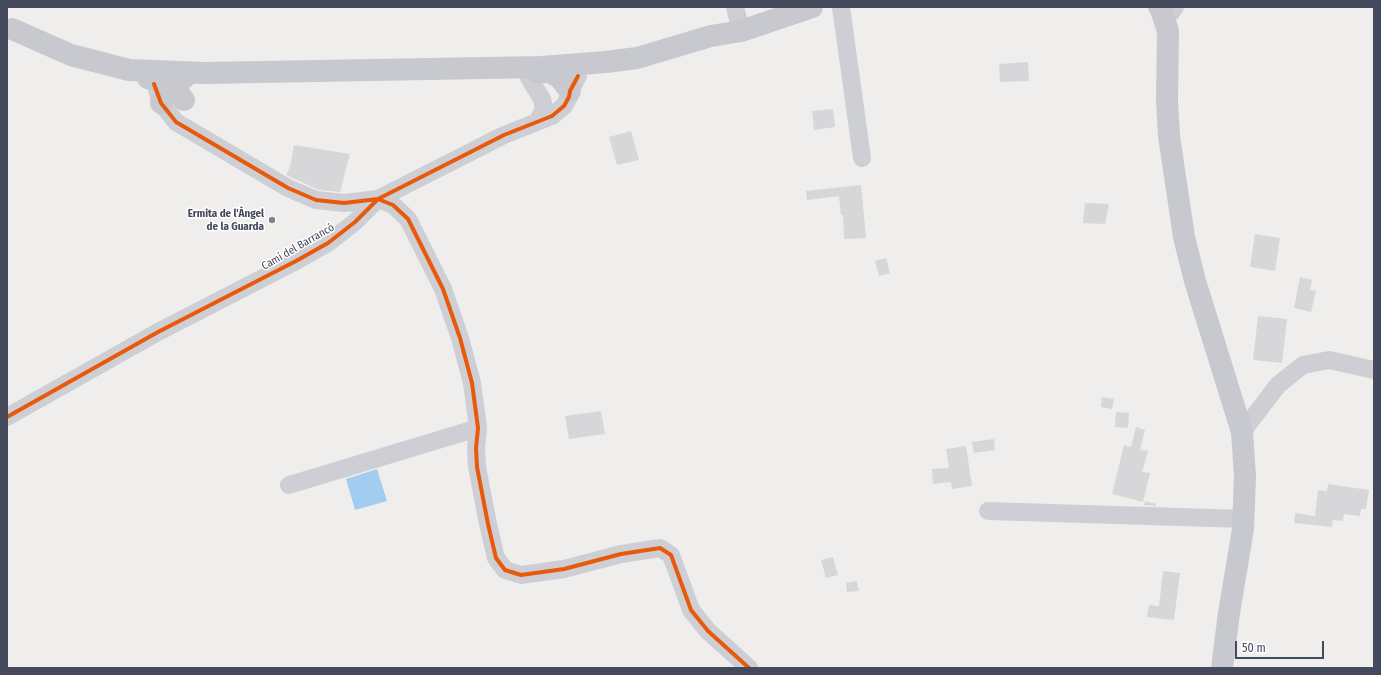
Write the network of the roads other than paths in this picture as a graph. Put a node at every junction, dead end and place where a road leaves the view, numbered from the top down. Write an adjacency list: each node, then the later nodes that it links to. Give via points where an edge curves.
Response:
1 (735, 7): 6 (street)
2 (841, 7): 15 (street)
3 (809, 8): 6 (main road)
4 (1166, 11): 20 (main road, via 1168,136 1184,237 1195,281)
5 (9, 27): 7 (main road); 13 (main road, via 33,45 72,66 109,78)
6 (740, 31): 8 (main road, via 711,36 637,58); 12 (main road, via 713,45 654,64)
7 (71, 55): 10 (main road, via 129,70); 13 (main road, via 89,67 124,76 155,78)
8 (617, 61): 9 (main road, via 541,67); 12 (main road, via 603,68 570,71)
9 (434, 69): 10 (main road); 12 (main road, via 444,73 549,72)
10 (221, 73): 13 (main road, via 204,78 183,78)
11 (529, 78): 12 (main road); 13 (main road); 14 (street, via 542,99)
12 (565, 82): 14 (street, Camí del Barrancó, via 569,97 564,106 552,116)
13 (173, 91): 16 (street, via 190,131 288,188 316,200 344,203)
14 (541, 114): 16 (street, Camí del Barrancó)
15 (862, 158)
16 (378, 199): 18 (street, Camí del Barrancó, via 355,222 328,243 158,332); 19 (street, via 393,205 408,218 443,288 472,383)
17 (1374, 370): 20 (street, via 1328,360 1303,365 1278,385)
18 (7, 417)
19 (478, 428): 21 (street); 24 (street, via 477,467 485,510 496,558 505,570 521,576 660,548 671,555 691,610 708,631)
20 (1242, 432): 23 (main road)
21 (289, 485)
22 (988, 511): 23 (street)
23 (1244, 520): 25 (main road)
24 (749, 668)
25 (1222, 668)

